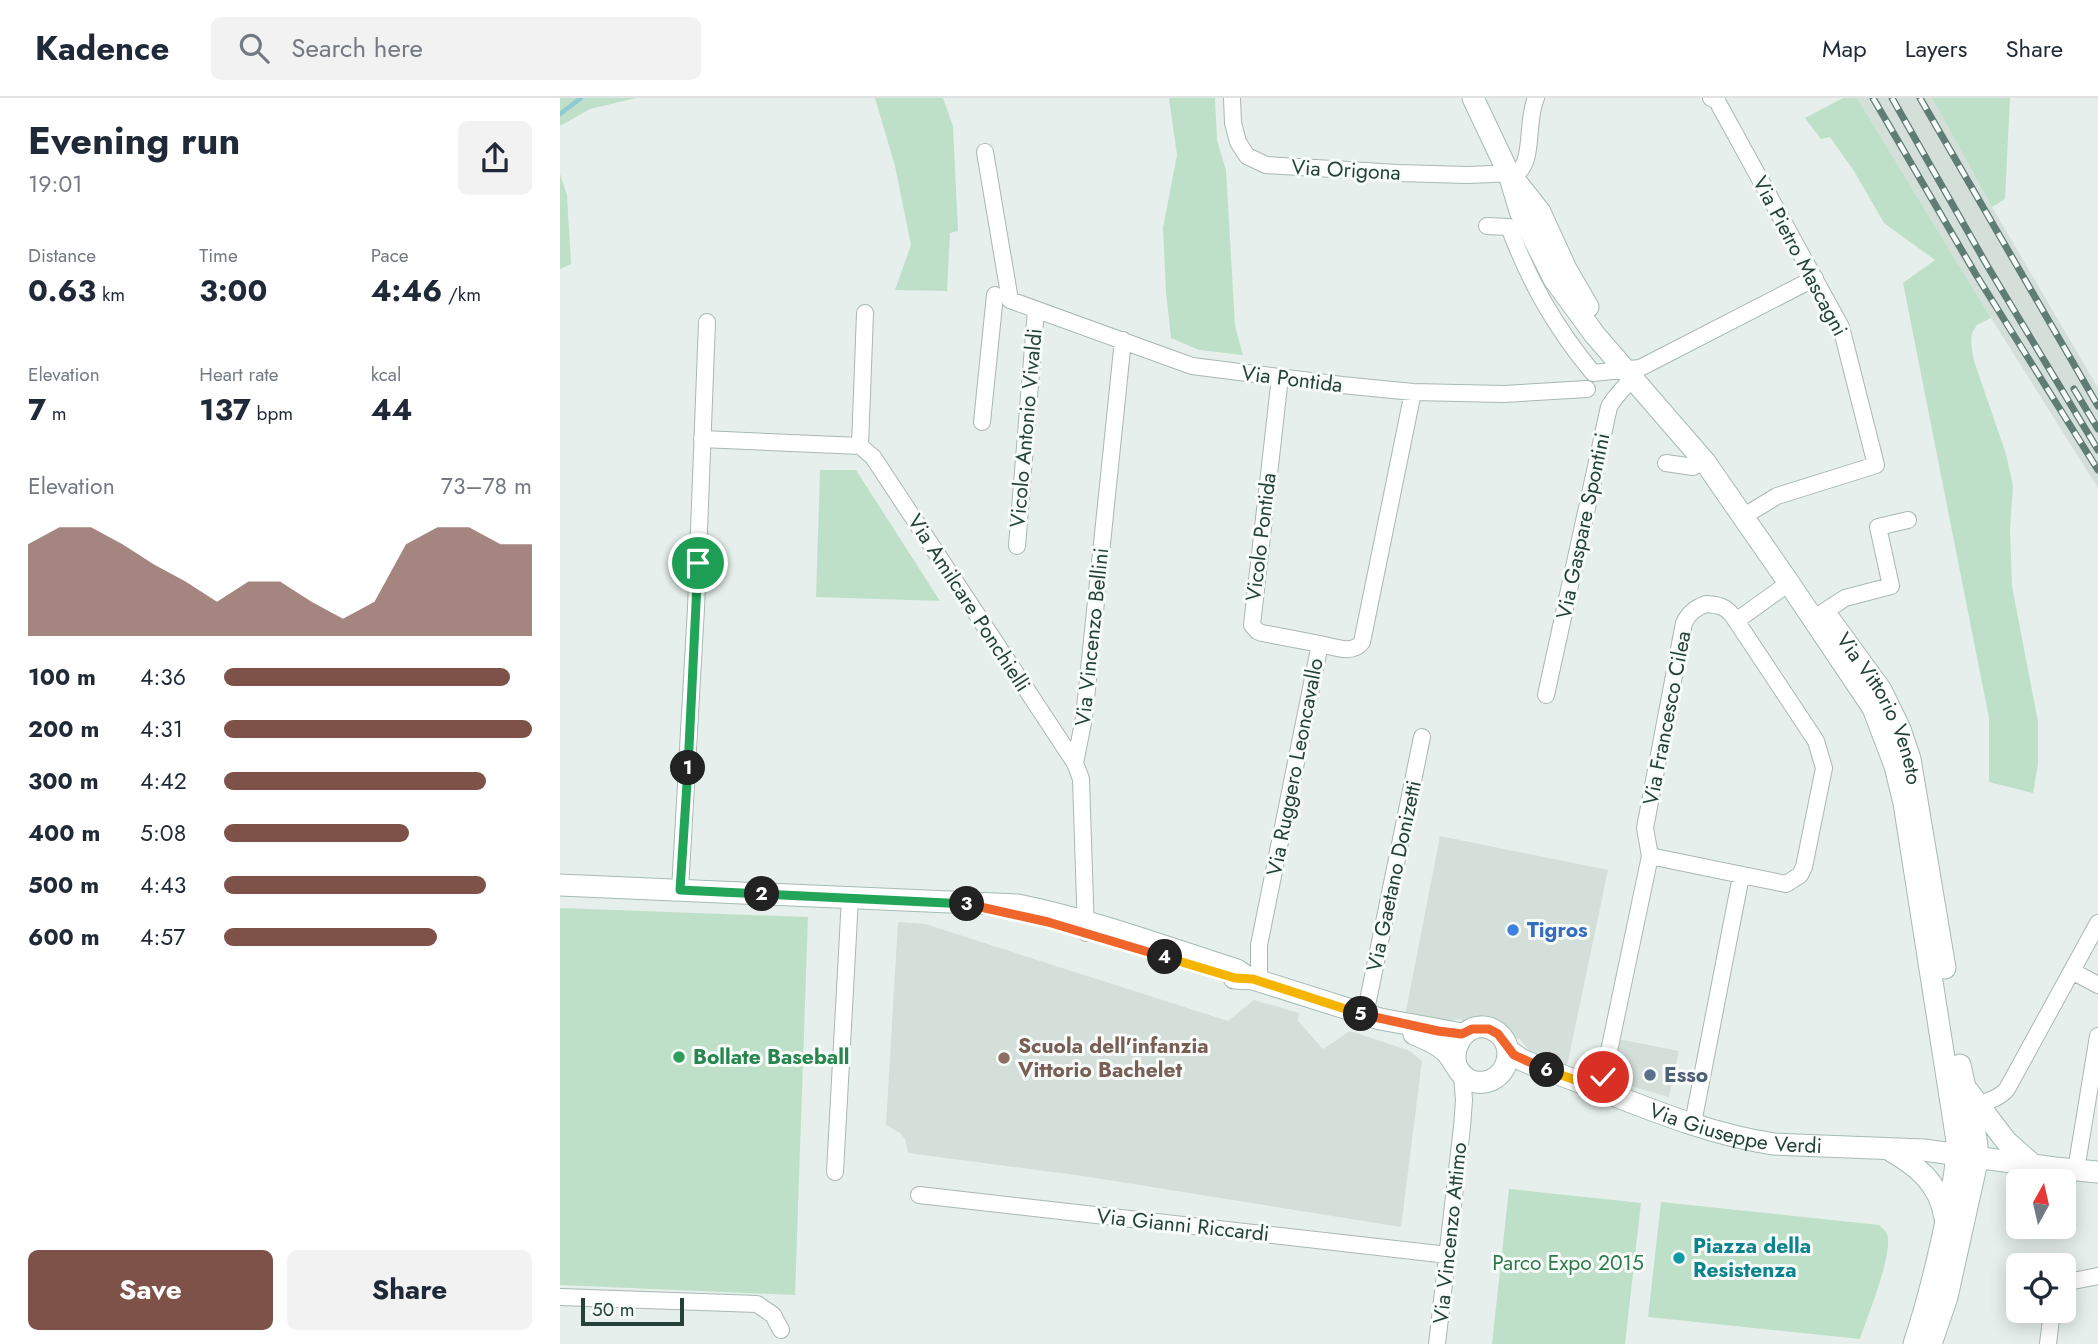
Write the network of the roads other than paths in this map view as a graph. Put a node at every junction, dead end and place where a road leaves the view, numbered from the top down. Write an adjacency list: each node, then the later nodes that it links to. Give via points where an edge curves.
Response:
1 (1232, 98): 6 (street, Via Origona, via 1238,142 1247,156 1266,165)
2 (1473, 98): 6 (street, Via Vittorio Veneto)
3 (1536, 98): 6 (street, via 1524,169)
4 (1711, 98): 8 (street, Via Pietro Mascagni, via 1717,101)
5 (985, 152): 9 (street)
6 (1509, 174): 14 (street, Via Vittorio Veneto, via 1520,211 1554,279 1571,305)
7 (1487, 226): 14 (street, via 1509,227 1548,313 1592,373)
8 (1815, 278): 14 (street); 23 (street, Via Pietro Mascagni, via 1841,327 1876,465 1802,486)
9 (1002, 297): 10 (street, Via Pontida); 18 (street)
10 (1036, 310): 13 (street, Via Pontida); 25 (street, Vicolo Antonio Vivaldi)
11 (865, 313): 20 (street)
12 (707, 322): 19 (street)
13 (1123, 340): 15 (street, Via Pontida, via 1192,366); 32 (street, Via Vincenzo Bellini, via 1084,718)
14 (1633, 372): 21 (street, Via Vittorio Veneto); 23 (street, Via Vittorio Veneto, via 1707,448); 30 (street, Via Gaspare Spontini, via 1608,413)
15 (1280, 377): 17 (street, Via Pontida); 29 (street, Vicolo Pontida, via 1252,625 1262,633)
16 (1587, 389): 17 (street, Via Pontida, via 1504,394)
17 (1413, 392): 29 (street, Via Ruggero Leoncavallo, via 1362,642 1353,649)
18 (982, 422)
19 (702, 439): 20 (street); 36 (street)
20 (860, 446): 32 (street, Via Amilcare Ponchielli, via 873,457)
21 (1704, 460): 22 (street, via 1693,467); 23 (street, Via Vittorio Veneto)
22 (1666, 463)
23 (1749, 513): 26 (street, Via Vittorio Veneto); 27 (street, Via Vittorio Veneto)
24 (1908, 520): 27 (street, via 1878,527 1891,586 1845,598)
25 (1017, 546)
26 (1789, 583): 27 (street, Via Vittorio Veneto); 28 (street)
27 (1819, 615): 50 (street, Via Vittorio Veneto, via 1881,690 1910,759); 54 (street, Via Vittorio Veneto, via 1873,708 1895,766 1955,1125)
28 (1736, 621): 33 (street, Via Francesco Cilea, via 1727,608 1706,604 1688,615 1684,624 1645,828); 34 (street, Via Francesco Cilea, via 1816,741 1825,768 1800,875 1786,884)
29 (1320, 644): 41 (street, Via Ruggero Leoncavallo)
30 (1546, 695)
31 (1422, 737): 43 (street, Via Gaetano Donizetti)
32 (1075, 763): 39 (street, Via Vincenzo Bellini, via 1081,779)
33 (1650, 856): 34 (street, Via Francesco Cilea); 49 (street, Via Francesco Cilea)
34 (1741, 876): 52 (street)
35 (560, 885): 36 (street)
36 (680, 890): 37 (street)
37 (850, 898): 39 (street, via 1018,905); 58 (street)
38 (2098, 923): 40 (street)
39 (1086, 928): 41 (street, via 1237,970)
40 (2072, 971): 42 (street); 50 (street, via 2007,1088 2002,1094)
41 (1253, 979): 43 (street)
42 (2098, 985)
43 (1373, 1017): 44 (street); 47 (street, via 1433,1042)
44 (1462, 1034): 46 (street, via 1489,1029); 47 (street, via 1454,1049)
45 (2098, 1036): 57 (street)
46 (1508, 1050): 48 (street, via 1508,1062); 49 (street, Via Giuseppe Verdi, via 1536,1066)
47 (1459, 1070): 48 (street, via 1474,1082); 51 (street, Via Vincenzo Attimo)
48 (1494, 1077): 49 (street, Via Giuseppe Verdi); 51 (street, Via Vincenzo Attimo, via 1476,1092)
49 (1596, 1087): 52 (street, Via Giuseppe Verdi)
50 (1970, 1099): 54 (street, Via Vittorio Veneto); 55 (street)
51 (1462, 1123): 62 (street, Via Vincenzo Attimo)
52 (1693, 1123): 53 (street, Via Giuseppe Verdi, via 1774,1144)
53 (1886, 1147): 54 (street, Via Giuseppe Verdi); 61 (street, via 1932,1183)
54 (1967, 1155): 55 (street, Via Giuseppe Verdi); 61 (street, Via Vittorio Veneto); 70 (street, Via Vittorio Veneto, via 1947,1297)
55 (2033, 1165): 56 (street, Via Giuseppe Verdi)
56 (2067, 1169)
57 (2076, 1170): 59 (street, Via Giuseppe Verdi)
58 (835, 1172)
59 (2098, 1172)
60 (919, 1195): 62 (street, Via Gianni Riccardi)
61 (1945, 1224): 69 (street, Via Vittorio Veneto)
62 (1447, 1255): 68 (street, Via Vincenzo Attimo)
63 (2098, 1276): 64 (street)
64 (2076, 1280)
65 (560, 1297): 67 (street, via 757,1304 773,1315)
66 (2051, 1323): 71 (street)
67 (781, 1330)
68 (1437, 1344)
69 (1914, 1344)
70 (1931, 1344)
71 (2048, 1344)

